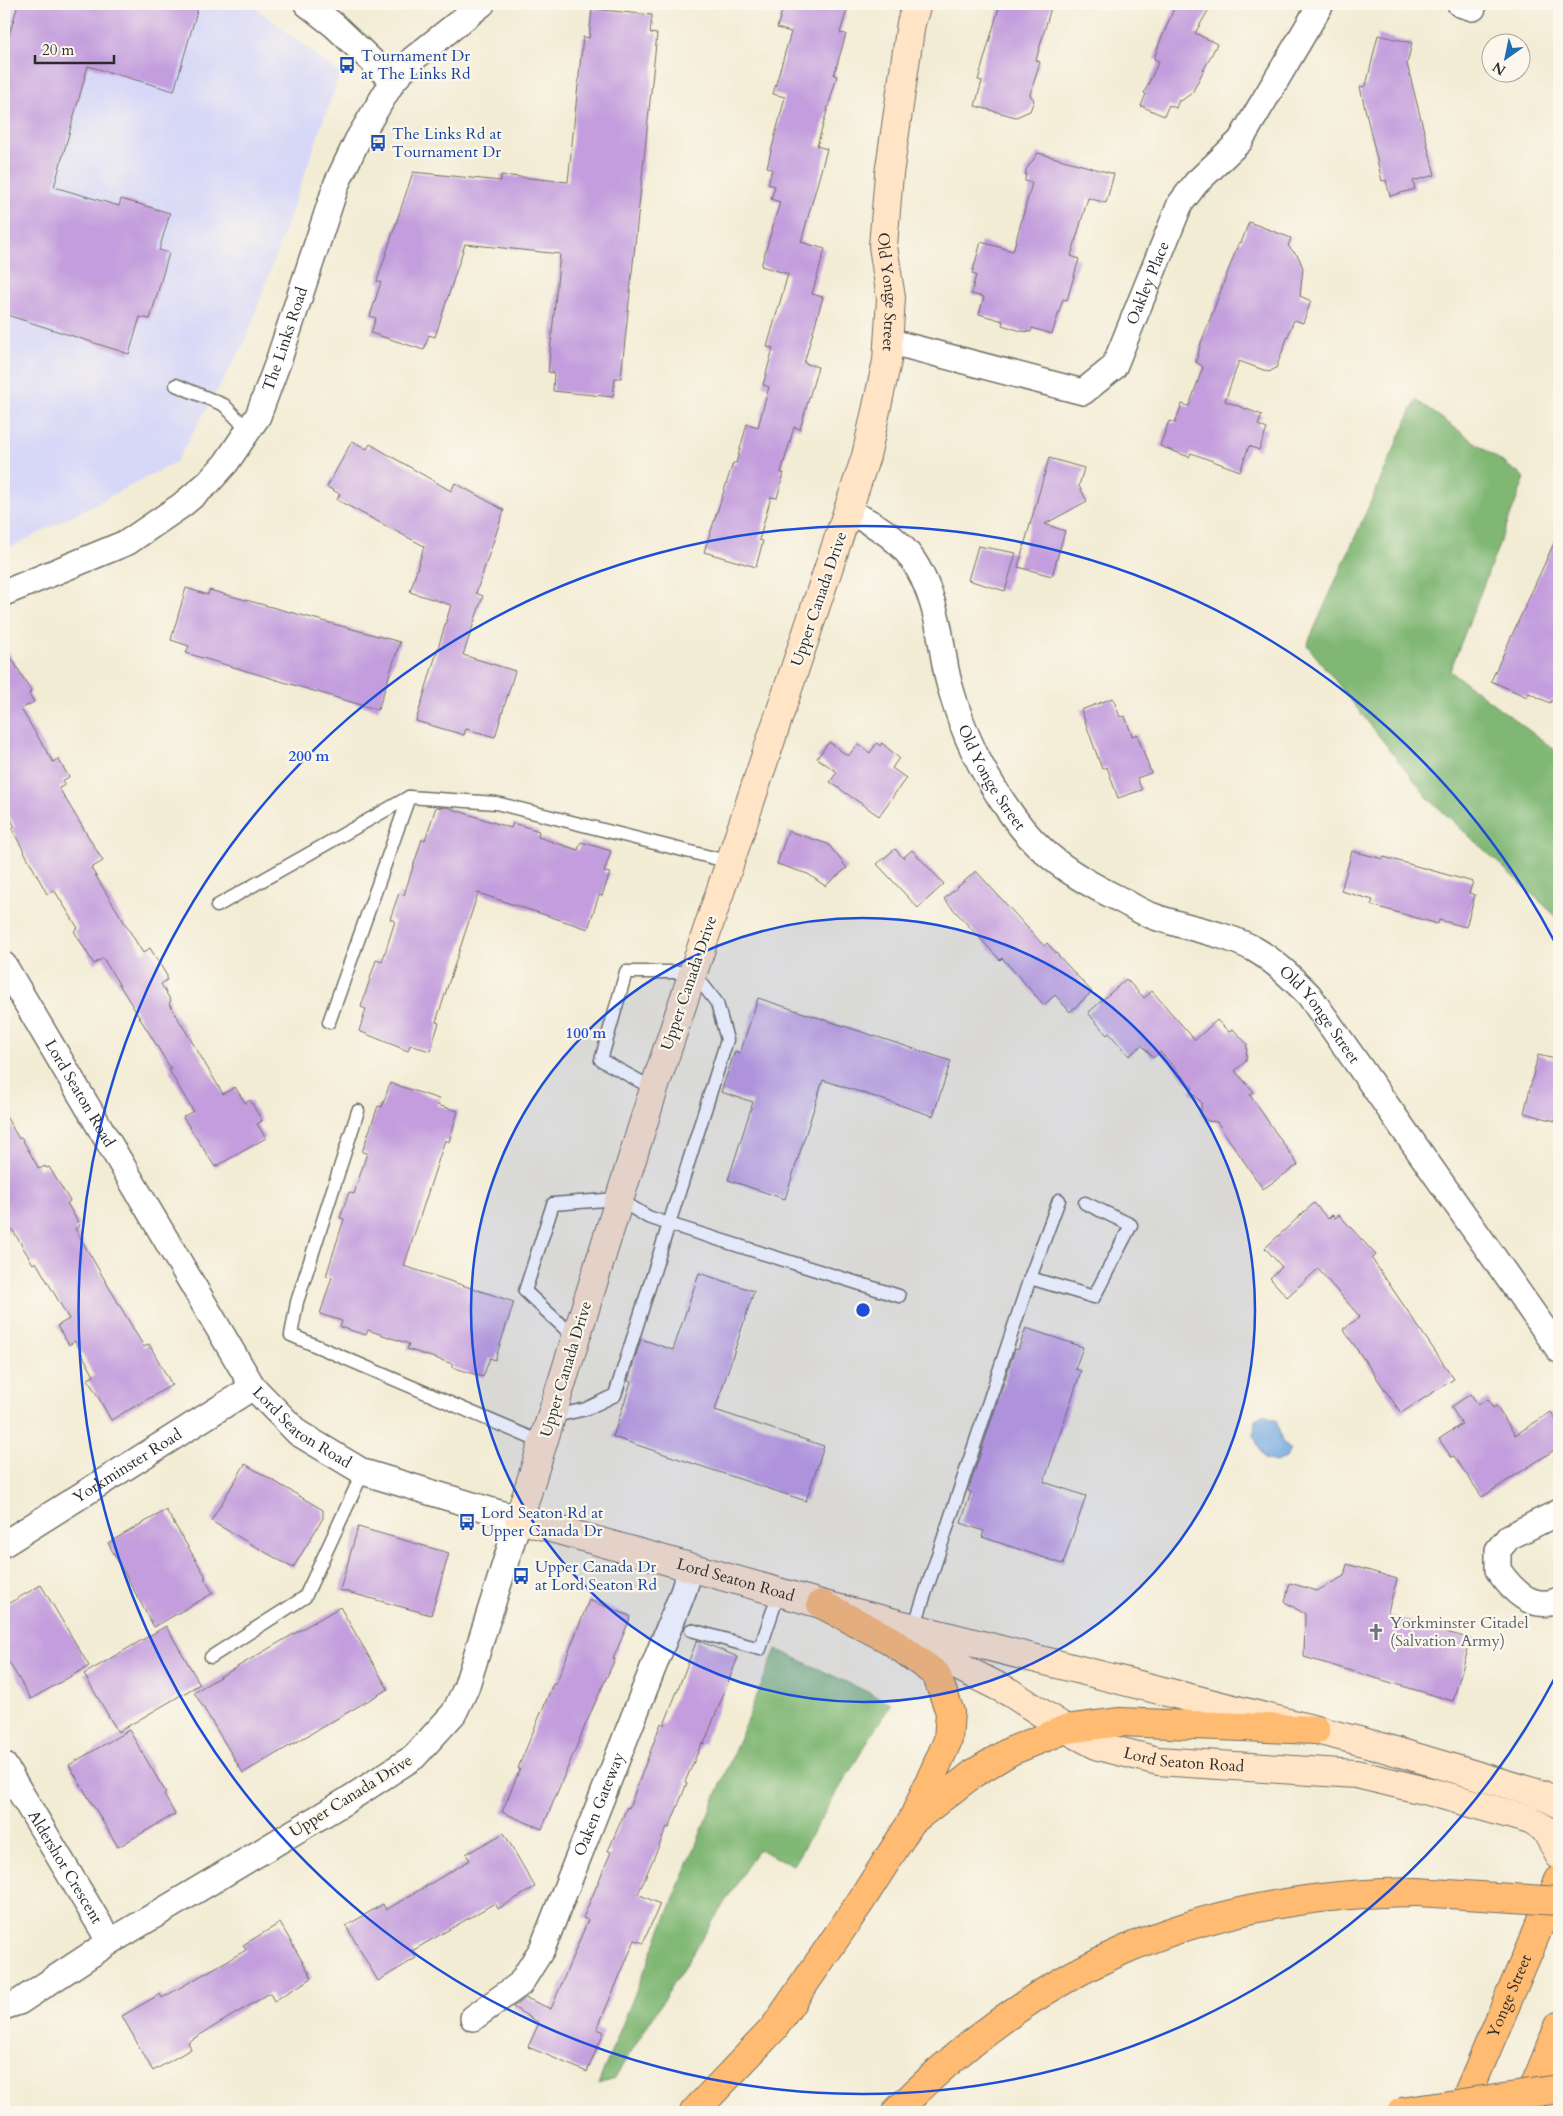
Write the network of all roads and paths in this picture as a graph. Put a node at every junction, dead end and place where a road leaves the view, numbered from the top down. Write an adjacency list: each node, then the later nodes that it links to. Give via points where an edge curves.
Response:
1 (308, 4): 5 (street)
2 (482, 4): 5 (street, The Links Road)
3 (917, 4): 6 (street, Old Yonge Street, via 911,23 889,174 883,246 890,298)
4 (1322, 4): 6 (street, Oakley Place, via 1240,141 1196,183 1180,204 1114,367 1095,384 1083,392)
5 (392, 81): 8 (street, The Links Road, via 337,183 278,362 258,416)
6 (888, 341): 9 (street, Old Yonge Street, via 884,381 866,456)
7 (176, 384): 8 (lane, via 224,404)
8 (248, 430): 10 (street, The Links Road, via 208,483 151,528 128,542)
9 (848, 512): 12 (street, Upper Canada Drive); 26 (street, Old Yonge Street, via 872,522 896,539 918,568 938,623 948,681 979,766 1034,843 1089,885 1149,915 1233,940 1254,950 1281,968 1309,995)
10 (4, 593)
11 (409, 797): 12 (lane, via 496,803); 13 (lane); 16 (lane)
12 (730, 862): 15 (street, Upper Canada Drive)
13 (217, 906)
14 (4, 965): 27 (street, Lord Seaton Road)
15 (693, 972): 17 (street, Upper Canada Drive); 17 (lane, via 626,972 601,1060); 22 (lane, via 717,1003 727,1040)
16 (329, 1022)
17 (654, 1089): 19 (street, Upper Canada Drive)
18 (358, 1111): 29 (lane, via 297,1302 291,1334)
19 (618, 1200): 22 (lane); 25 (street, Upper Canada Drive); 25 (lane, via 553,1204 524,1291)
20 (1059, 1200): 23 (lane)
21 (1085, 1203): 23 (lane, via 1131,1225 1094,1297)
22 (669, 1224): 24 (lane); 28 (lane, via 615,1395 586,1409)
23 (1030, 1278): 38 (lane)
24 (899, 1296)
25 (575, 1338): 28 (street, Upper Canada Drive)
26 (1559, 1350)
27 (253, 1387): 30 (street, Lord Seaton Road, via 298,1433); 33 (street, Yorkminster Road)
28 (551, 1417): 29 (street, Upper Canada Drive)
29 (543, 1443): 32 (street, Upper Canada Drive)
30 (363, 1472): 32 (street, Lord Seaton Road); 40 (lane, via 305,1597)
31 (1559, 1512): 36 (street, via 1509,1537 1498,1550 1498,1570 1524,1600 1550,1604)
32 (519, 1519): 34 (street, Lord Seaton Road); 49 (street, Upper Canada Drive, via 466,1688 454,1713 414,1757 346,1802)
33 (4, 1544)
34 (691, 1567): 35 (street, Lord Seaton Road); 51 (street, Oaken Gateway, via 542,1949 520,1984)
35 (779, 1592): 37 (street, Lord Seaton Road); 39 (lane, via 760,1649)
36 (1559, 1600)
37 (821, 1604): 38 (street, Lord Seaton Road); 41 (street, Lord Seaton Road, via 918,1644 1011,1693); 45 (main road, via 890,1640 918,1659 936,1674 943,1690 950,1712 948,1740)
38 (914, 1627): 42 (street, Lord Seaton Road)
39 (692, 1630)
40 (211, 1656)
41 (1066, 1729): 42 (main road, via 1120,1722); 45 (main road, via 1011,1751 974,1773); 46 (street, Lord Seaton Road, via 1098,1746 1158,1761 1356,1774 1435,1793 1530,1820 1545,1829)
42 (1316, 1730): 44 (street, Lord Seaton Road, via 1543,1794)
43 (4, 1765): 49 (street, Aldershot Crescent)
44 (1559, 1804)
45 (912, 1821): 54 (main road, via 774,2028)
46 (1559, 1854)
47 (1559, 1880): 57 (main road, Yonge Street)
48 (1559, 1901): 55 (main road, bridge, via 1417,1892 1333,1896 1272,1904 1194,1924 1121,1951 1058,1983 1000,2020 944,2065)
49 (110, 1942): 50 (street, Upper Canada Drive, via 19,2002)
50 (4, 2007)
51 (473, 2018)
52 (1559, 2026): 58 (main road)
53 (1559, 2089): 56 (main road, bridge)
54 (694, 2112)
55 (896, 2112)
56 (1401, 2112)
57 (1460, 2112)
58 (1524, 2112)

